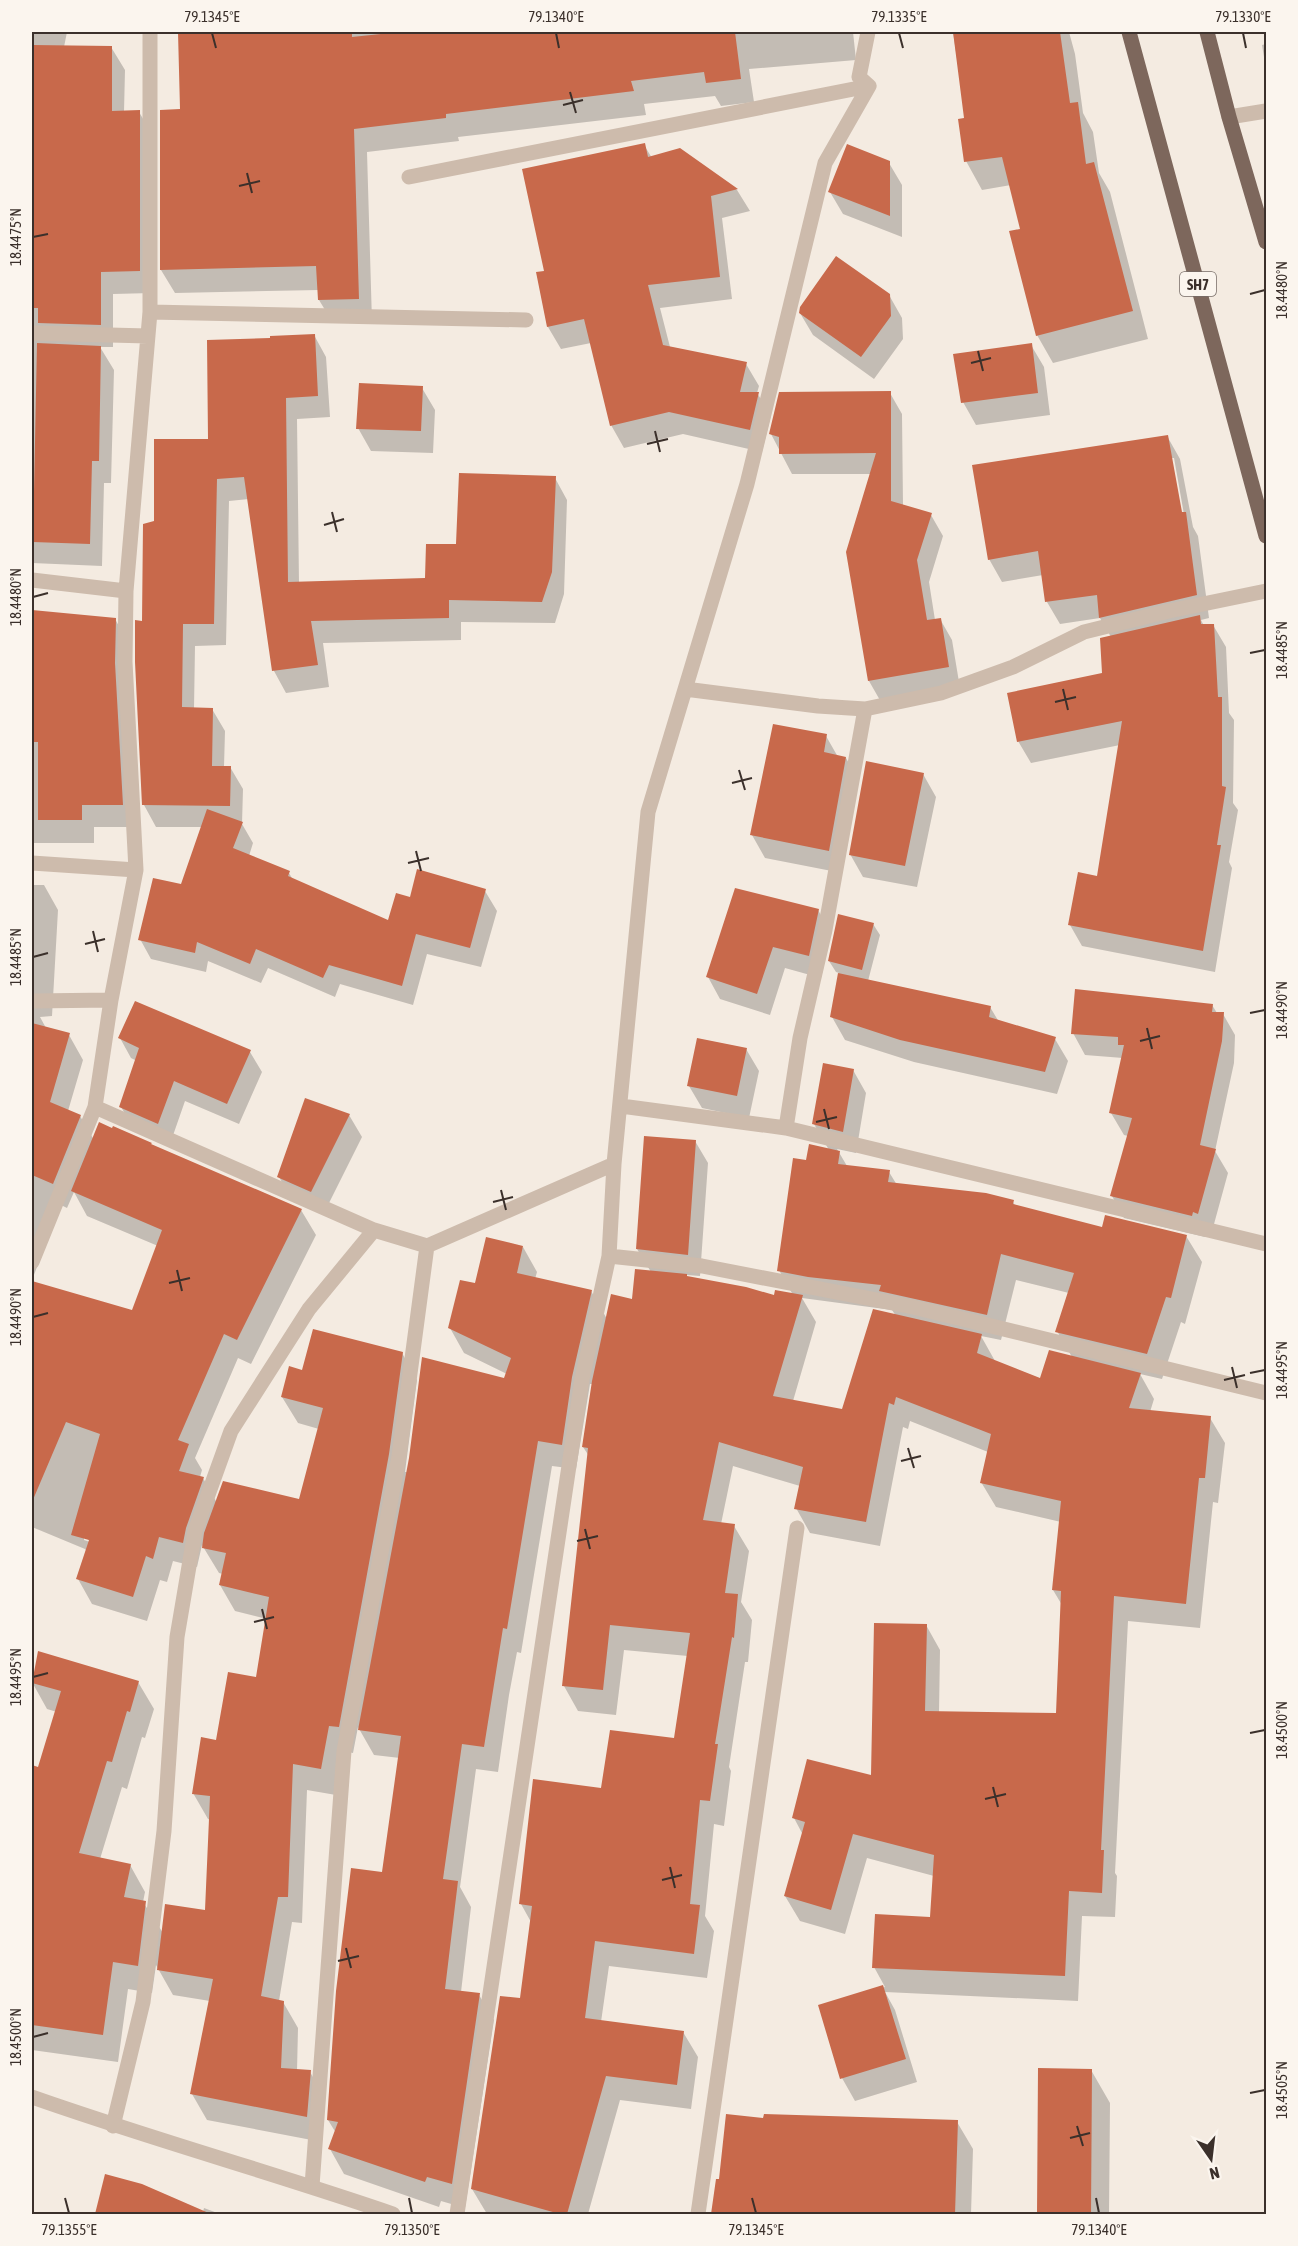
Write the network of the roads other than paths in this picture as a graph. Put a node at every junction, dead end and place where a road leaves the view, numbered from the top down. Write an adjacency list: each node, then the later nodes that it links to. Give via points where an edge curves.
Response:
1 (150, 32): 10 (street)
2 (868, 32): 5 (street, via 859,77)
3 (1129, 32): 14 (main road, SH7)
4 (1207, 32): 7 (main road)
5 (869, 86): 8 (street); 18 (street, via 825,164 747,484)
6 (1266, 111): 7 (street)
7 (1229, 117): 9 (main road)
8 (409, 177)
9 (1266, 242)
10 (150, 312): 11 (street); 13 (street)
11 (526, 320)
12 (32, 333): 13 (street)
13 (148, 336): 16 (street)
14 (1266, 536)
15 (32, 580): 16 (street)
16 (126, 591): 21 (street, via 125,662)
17 (1266, 591): 19 (street, via 1084,632 1013,667 941,693)
18 (685, 689): 19 (street); 24 (street, via 648,812)
19 (865, 709): 26 (street)
20 (32, 863): 21 (street)
21 (136, 870): 22 (street)
22 (111, 1000): 23 (street); 25 (street)
23 (32, 1001)
24 (621, 1106): 26 (street); 27 (street)
25 (95, 1107): 28 (street); 32 (street)
26 (786, 1128): 29 (street)
27 (614, 1164): 30 (street); 31 (street)
28 (375, 1230): 30 (street); 36 (street, via 309,1309 231,1431 195,1532 177,1637 164,1831 143,2002)
29 (1266, 1244)
30 (427, 1246): 37 (street, via 399,1456 344,1750)
31 (609, 1256): 33 (street, via 702,1266 913,1307); 39 (street, via 582,1379)
32 (32, 1262)
33 (1266, 1393)
34 (797, 1528): 40 (street)
35 (32, 2097): 36 (street)
36 (113, 2126): 37 (street)
37 (312, 2186): 38 (street)
38 (393, 2214)
39 (457, 2214)
40 (698, 2214)

